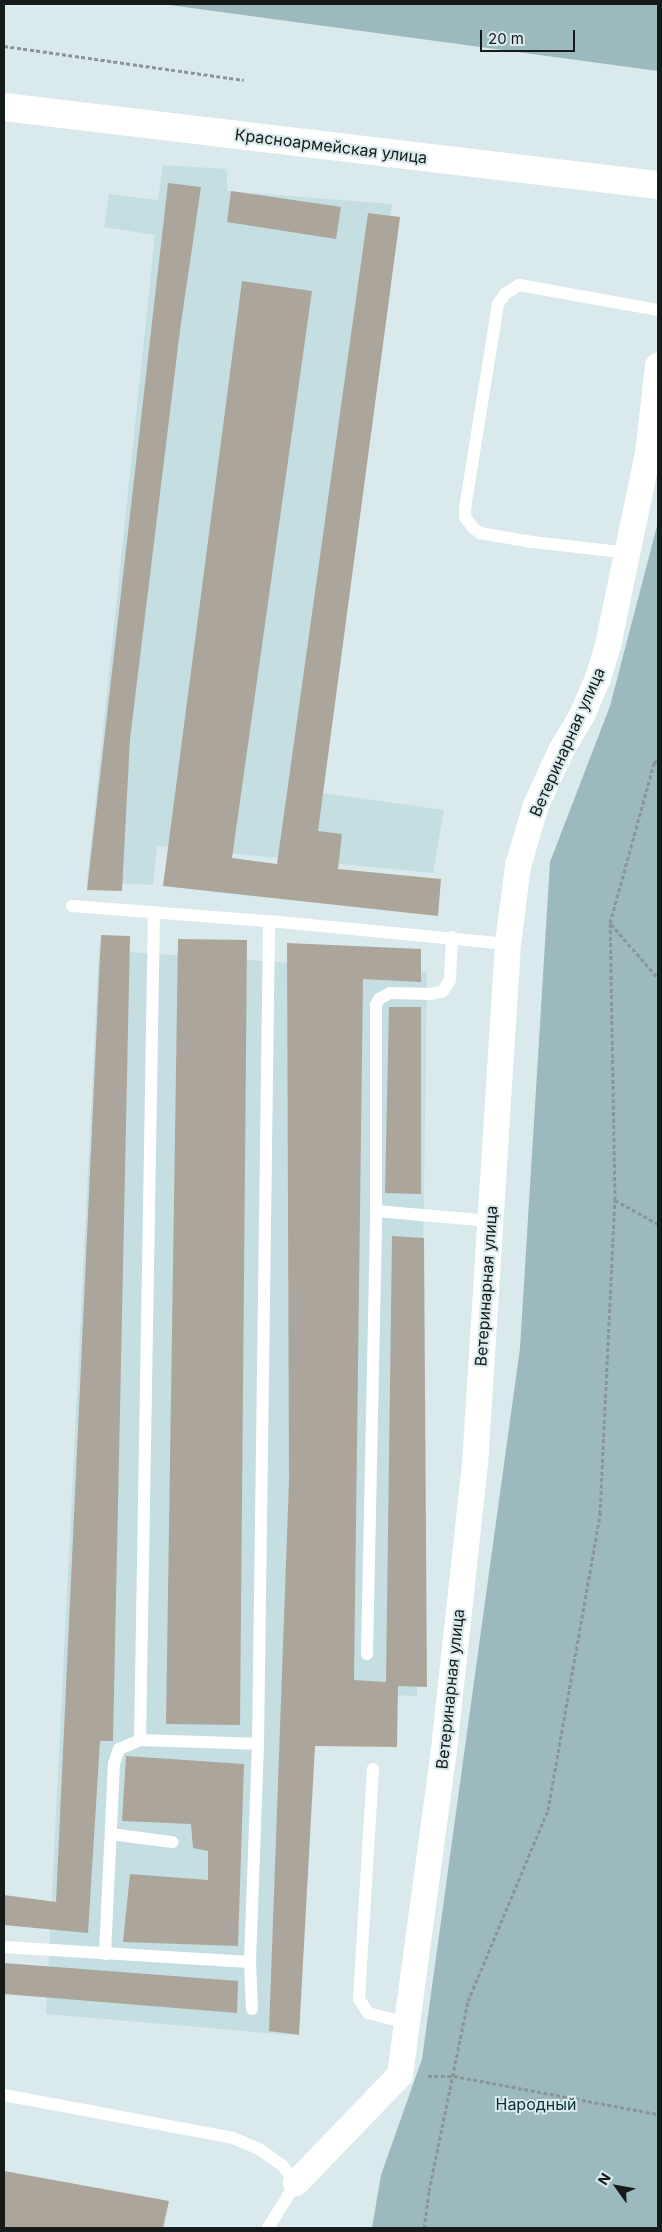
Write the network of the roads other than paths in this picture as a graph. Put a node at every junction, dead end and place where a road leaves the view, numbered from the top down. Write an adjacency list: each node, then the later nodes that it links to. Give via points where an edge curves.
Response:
1 (4, 106): 2 (street, Красноармейская улица)
2 (658, 185)
3 (658, 310): 5 (lane, via 519,285 505,294 498,304 465,508 465,517 480,533)
4 (658, 366): 5 (street, Ветеринарная улица, via 648,454)
5 (629, 553): 10 (street, Ветеринарная улица, via 598,678 536,805 518,866)
6 (72, 906): 7 (lane)
7 (154, 912): 8 (lane); 14 (lane)
8 (269, 921): 9 (lane); 15 (lane)
9 (452, 937): 10 (lane); 11 (lane, via 450,980 443,992 390,993 376,1005)
10 (508, 944): 12 (street, Ветеринарная улица)
11 (376, 1211): 12 (lane); 13 (lane)
12 (491, 1221): 23 (street, Ветеринарная улица, via 475,1465 445,1740)
13 (367, 1654)
14 (140, 1740): 15 (lane); 17 (lane, via 124,1745 114,1764)
15 (258, 1744): 21 (lane)
16 (373, 1769): 23 (lane, via 359,1999 368,2013)
17 (111, 1834): 18 (lane); 20 (lane)
18 (172, 1842)
19 (4, 1947): 20 (lane)
20 (105, 1954): 21 (lane)
21 (250, 1962): 22 (lane)
22 (252, 2009)
23 (407, 2023): 25 (street, Ветеринарная улица, via 400,2075)
24 (4, 2095): 25 (lane, via 233,2138 259,2149 282,2166)
25 (296, 2183): 26 (lane)
26 (268, 2228)

